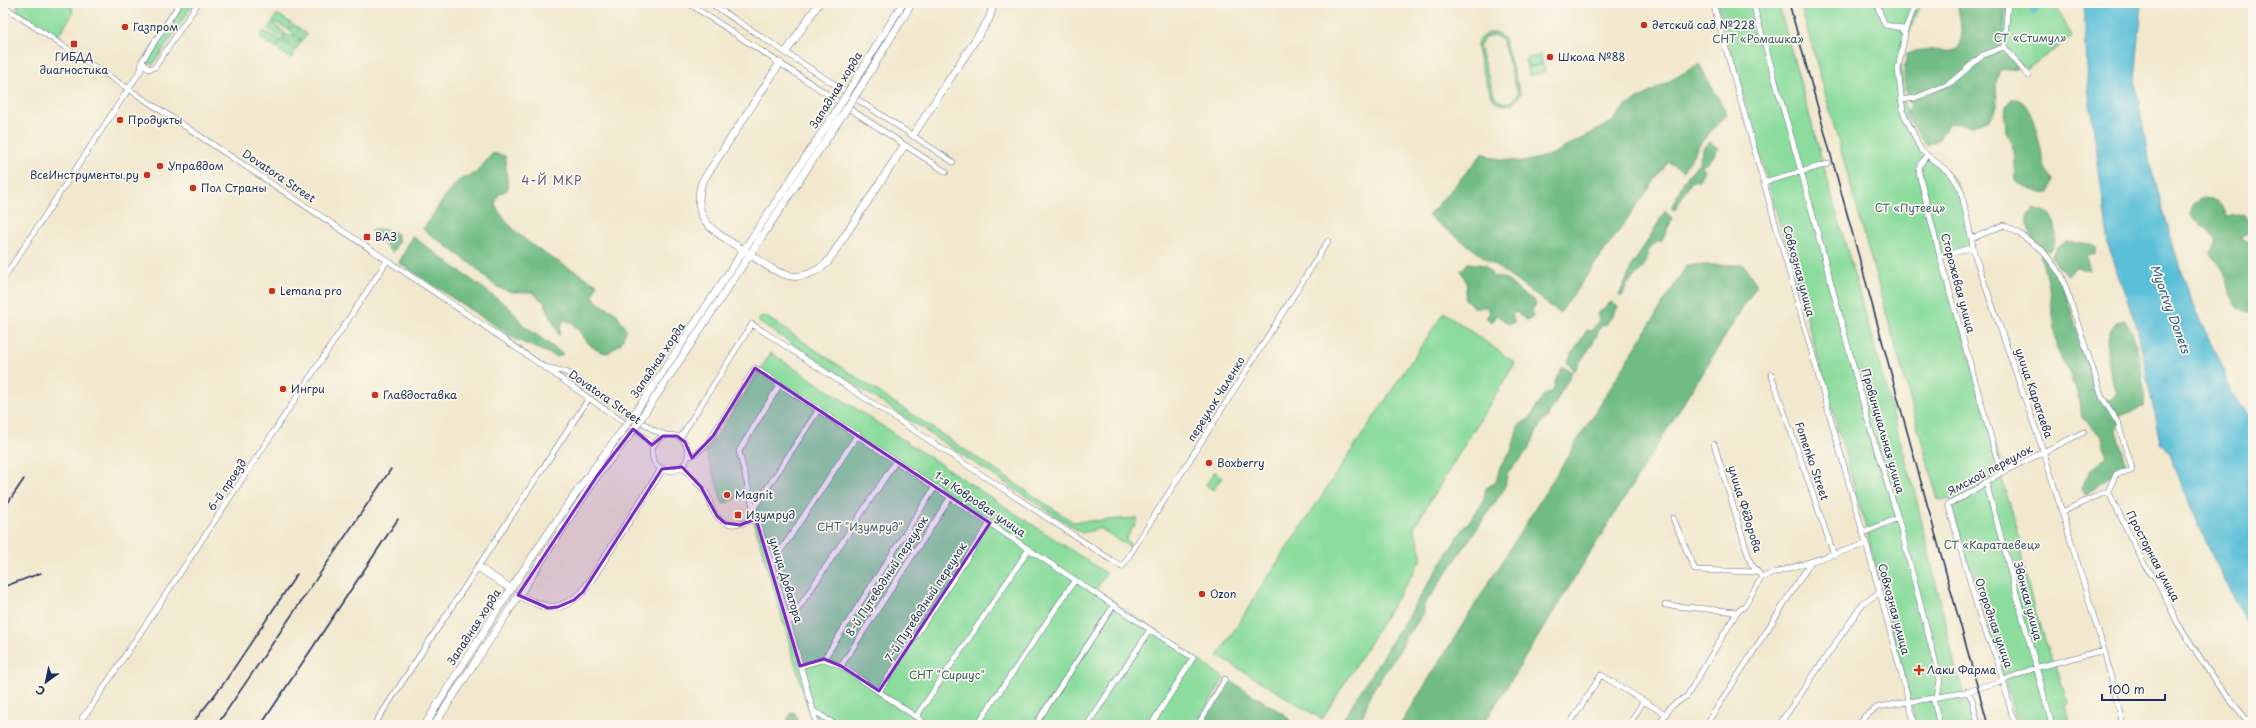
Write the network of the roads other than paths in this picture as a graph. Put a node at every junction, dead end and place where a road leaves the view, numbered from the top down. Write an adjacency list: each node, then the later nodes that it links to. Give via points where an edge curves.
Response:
1 (180, 3): 18 (street)
2 (198, 3): 20 (street)
3 (688, 3): 19 (street)
4 (710, 3): 17 (street)
5 (819, 3): 17 (highway)
6 (903, 3): 25 (highway, Западная хорда, bridge, via 853,84)
7 (912, 3): 25 (highway, Западная хорда, bridge, via 860,88)
8 (994, 3): 26 (highway, via 989,19)
9 (1713, 3): 33 (street, Совхозная улица)
10 (1753, 3): 31 (street, Провинциальная улица)
11 (1876, 3): 15 (street, via 1885,25 1901,28)
12 (1916, 3): 15 (street)
13 (2008, 3): 16 (street)
14 (3, 6): 23 (street, Dovatora Street)
15 (1904, 32): 24 (street, via 1898,69)
16 (2004, 47): 22 (street); 24 (street, via 1983,55 1949,84 1915,98)
17 (786, 52): 26 (street)
18 (142, 61): 20 (street); 21 (street)
19 (780, 63): 27 (street); 37 (highway, via 698,192 699,212 704,222)
20 (152, 68): 21 (street)
21 (141, 70): 23 (street)
22 (2029, 76)
23 (129, 88): 39 (street, Dovatora Street); 40 (street)
24 (1901, 100): 28 (street, via 1906,121 1921,150)
25 (836, 118): 37 (highway, Западная хорда)
26 (913, 135): 29 (street)
27 (904, 146): 32 (street); 37 (highway, via 827,263 816,273 798,277 786,275)
28 (1927, 155): 34 (street, улица Каратаева, via 1952,175 1961,190); 38 (street, Сторожевая улица, via 1920,165 1920,173)
29 (953, 162)
30 (1828, 164): 31 (street)
31 (1801, 171): 33 (street); 67 (street, Провинциальная улица, via 1869,425)
32 (946, 172)
33 (1764, 182): 70 (street, Совхозная улица)
34 (1971, 238): 36 (street, улица Каратаева); 61 (street, via 2001,225 2009,227 2042,250 2062,276 2102,397 2118,423 2132,468 2131,471 2116,474)
35 (1328, 241): 50 (street, переулок Чаленко, via 1122,567 752,324)
36 (1973, 248): 38 (street); 53 (street, улица Каратаева)
37 (748, 253): 47 (highway, Западная хорда, bridge)
38 (1940, 257): 58 (street, Сторожевая улица)
39 (387, 261): 41 (street, Dovatora Street); 103 (street, 6-й проезд)
40 (3, 278)
41 (542, 366): 44 (street, Dovatora Street); 49 (street, Dovatora Street, via 566,372)
42 (1771, 374): 73 (street, Fomenko Street)
43 (780, 384): 45 (street, 1-я Ковровая улица); 54 (street, 1-я Ковровая улица, via 755,368 707,444); 64 (street, улица Доватора, via 739,451)
44 (589, 398): 52 (street, Dovatora Street, via 647,439); 76 (street)
45 (819, 409): 48 (street, 1-я Ковровая улица); 64 (street)
46 (2084, 432): 53 (street, Ямской переулок)
47 (626, 434): 80 (highway, Западная хорда, via 591,472); 82 (highway, Западная хорда)
48 (858, 434): 55 (street, 1-я Ковровая улица); 75 (street)
49 (666, 435): 50 (street); 52 (street, via 657,440)
50 (680, 438): 54 (street, via 688,447)
51 (1714, 444): 77 (street, улица Фёдорова, via 1751,564)
52 (653, 447): 57 (street, via 654,461)
53 (2044, 453): 58 (street, Ямской переулок); 65 (street, улица Каратаева)
54 (688, 457): 56 (street)
55 (896, 461): 60 (street, 1-я Ковровая улица); 86 (street)
56 (682, 467): 57 (street, via 674,471); 68 (street, via 706,494 711,508 725,523 740,525)
57 (662, 469): 82 (highway, via 583,592 574,600 563,606 548,608)
58 (2001, 473): 59 (street, Ямской переулок)
59 (1986, 482): 63 (street, Ямской переулок); 92 (street, Звонкая улица)
60 (935, 487): 62 (street, 1-я Ковровая улица); 89 (street)
61 (2108, 491): 65 (street); 127 (street, Просторная улица, via 2145,566 2158,582 2177,622 2217,684)
62 (950, 498): 69 (street, 1-я Ковровая улица); 91 (street, 8-й Путеводный переулок)
63 (1948, 504): 94 (street, Огородная улица, via 1982,624)
64 (754, 508): 68 (street, улица Доватора)
65 (2062, 512): 88 (street, улица Каратаева)
66 (1673, 518): 77 (street, via 1695,570)
67 (1898, 518): 70 (street); 97 (street, Провинциальная улица, via 1940,680)
68 (756, 519): 75 (street, улица Доватора)
69 (990, 523): 72 (street, 1-я Ковровая улица); 95 (street, 7-й Путеводный переулок)
70 (1863, 533): 71 (street, Совхозная улица)
71 (1866, 544): 73 (street); 81 (street, Совхозная улица)
72 (1029, 549): 79 (street, 1-я Ковровая улица); 102 (street)
73 (1834, 555): 74 (street)
74 (1811, 562): 78 (street); 118 (street)
75 (772, 564): 86 (street, улица Доватора)
76 (478, 567): 80 (highway); 104 (street)
77 (1757, 572): 78 (street, улица Фёдорова)
78 (1762, 577): 85 (street, via 1744,607)
79 (1075, 580): 83 (street, 1-я Ковровая улица); 110 (street)
80 (511, 589): 105 (highway, Западная хорда)
81 (1880, 593): 98 (street, Совхозная улица); 119 (street, via 1864,602)
82 (518, 595): 106 (highway, Западная хорда)
83 (1114, 605): 87 (street, 1-я Ковровая улица); 111 (street)
84 (1665, 605): 85 (street)
85 (1737, 612): 101 (street, via 1687,696)
86 (788, 624): 90 (street, улица Доватора)
87 (1150, 630): 112 (street); 113 (street, 1-я Ковровая улица, via 1193,658)
88 (2104, 650): 92 (street); 126 (street, улица Каратаева)
89 (824, 659): 90 (street); 91 (street)
90 (800, 666): 100 (street, улица Доватора)
91 (841, 666): 95 (street)
92 (2035, 668): 94 (street); 125 (street, Звонкая улица)
93 (1225, 679): 114 (street)
94 (2004, 680): 96 (street); 124 (street, Огородная улица)
95 (879, 691): 102 (street)
96 (1967, 691): 97 (street); 123 (street, via 1972,699)
97 (1935, 698): 98 (street); 122 (street)
98 (1908, 701): 120 (street, via 1899,705 1878,707 1865,716); 121 (street, Совхозная улица)
99 (1643, 702): 101 (street); 115 (street, via 1601,675); 116 (street)
100 (814, 711): 107 (street, улица Доватора); 108 (street)
101 (1665, 714): 117 (street)
102 (916, 717): 109 (street)
103 (82, 718)
104 (374, 725)
105 (425, 725)
106 (434, 725)
107 (817, 725)
108 (836, 725)
109 (928, 725)
110 (977, 725)
111 (1035, 725)
112 (1087, 725)
113 (1151, 725)
114 (1198, 725)
115 (1569, 725)
116 (1629, 725)
117 (1659, 725)
118 (1706, 725)
119 (1779, 725)
120 (1859, 725)
121 (1915, 725)
122 (1940, 725)
123 (1978, 725)
124 (2016, 725)
125 (2052, 725)
126 (2124, 725)
127 (2251, 725)

